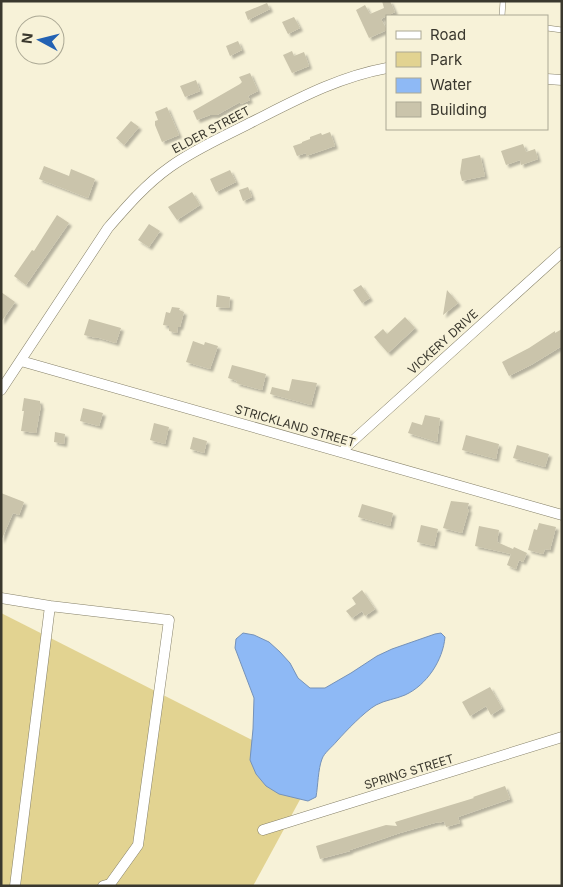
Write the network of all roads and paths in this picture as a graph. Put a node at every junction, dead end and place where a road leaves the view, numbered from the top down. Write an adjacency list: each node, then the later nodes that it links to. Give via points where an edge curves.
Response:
1 (503, 1): 2 (lane)
2 (502, 15)
3 (548, 28): 4 (lane)
4 (562, 30)
5 (386, 68): 9 (street, ELDER STREET, via 325,86 196,150 170,167 138,194 108,228)
6 (548, 79): 7 (street)
7 (562, 80)
8 (562, 252): 11 (street, VICKERY DRIVE)
9 (21, 361): 10 (street, ELDER STREET); 11 (street, STRICKLAND STREET)
10 (1, 390)
11 (344, 452): 12 (street, STRICKLAND STREET)
12 (562, 515)
13 (1, 598): 14 (street)
14 (50, 606): 17 (street); 18 (street, via 169,620 138,846 110,884)
15 (562, 737): 16 (street, SPRING STREET)
16 (263, 830)
17 (15, 886)
18 (104, 886)

